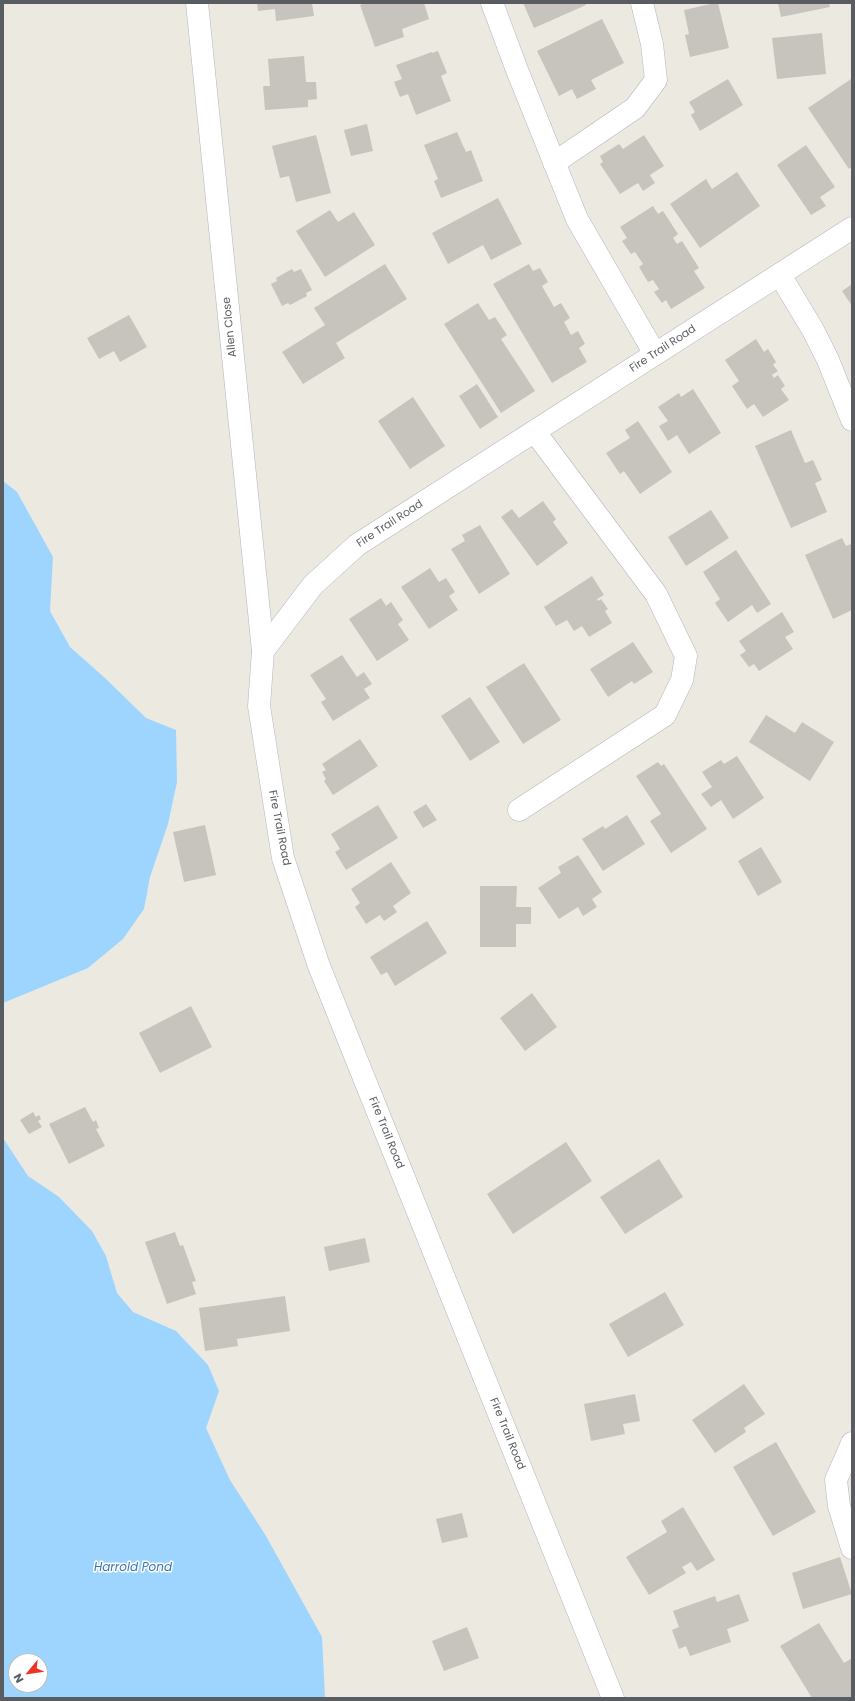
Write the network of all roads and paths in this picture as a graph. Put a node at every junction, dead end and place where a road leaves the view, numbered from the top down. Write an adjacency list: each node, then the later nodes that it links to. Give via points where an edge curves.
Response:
1 (197, 3): 10 (street, Allen Close)
2 (492, 3): 4 (street)
3 (642, 3): 4 (street, via 652,44 656,80 636,108)
4 (554, 163): 7 (street, via 576,219)
5 (852, 228): 6 (street, Fire Trail Road)
6 (780, 275): 7 (street, Fire Trail Road); 8 (street, via 828,360)
7 (655, 354): 9 (street, Fire Trail Road)
8 (852, 420)
9 (535, 432): 10 (street, Fire Trail Road, via 357,545 313,585); 11 (street, via 656,594 686,656 682,680 665,715)
10 (264, 651): 14 (street, Fire Trail Road, via 259,706 282,850 319,966)
11 (519, 810)
12 (852, 1442): 13 (street, via 836,1480 839,1506)
13 (852, 1548)
14 (613, 1698)

